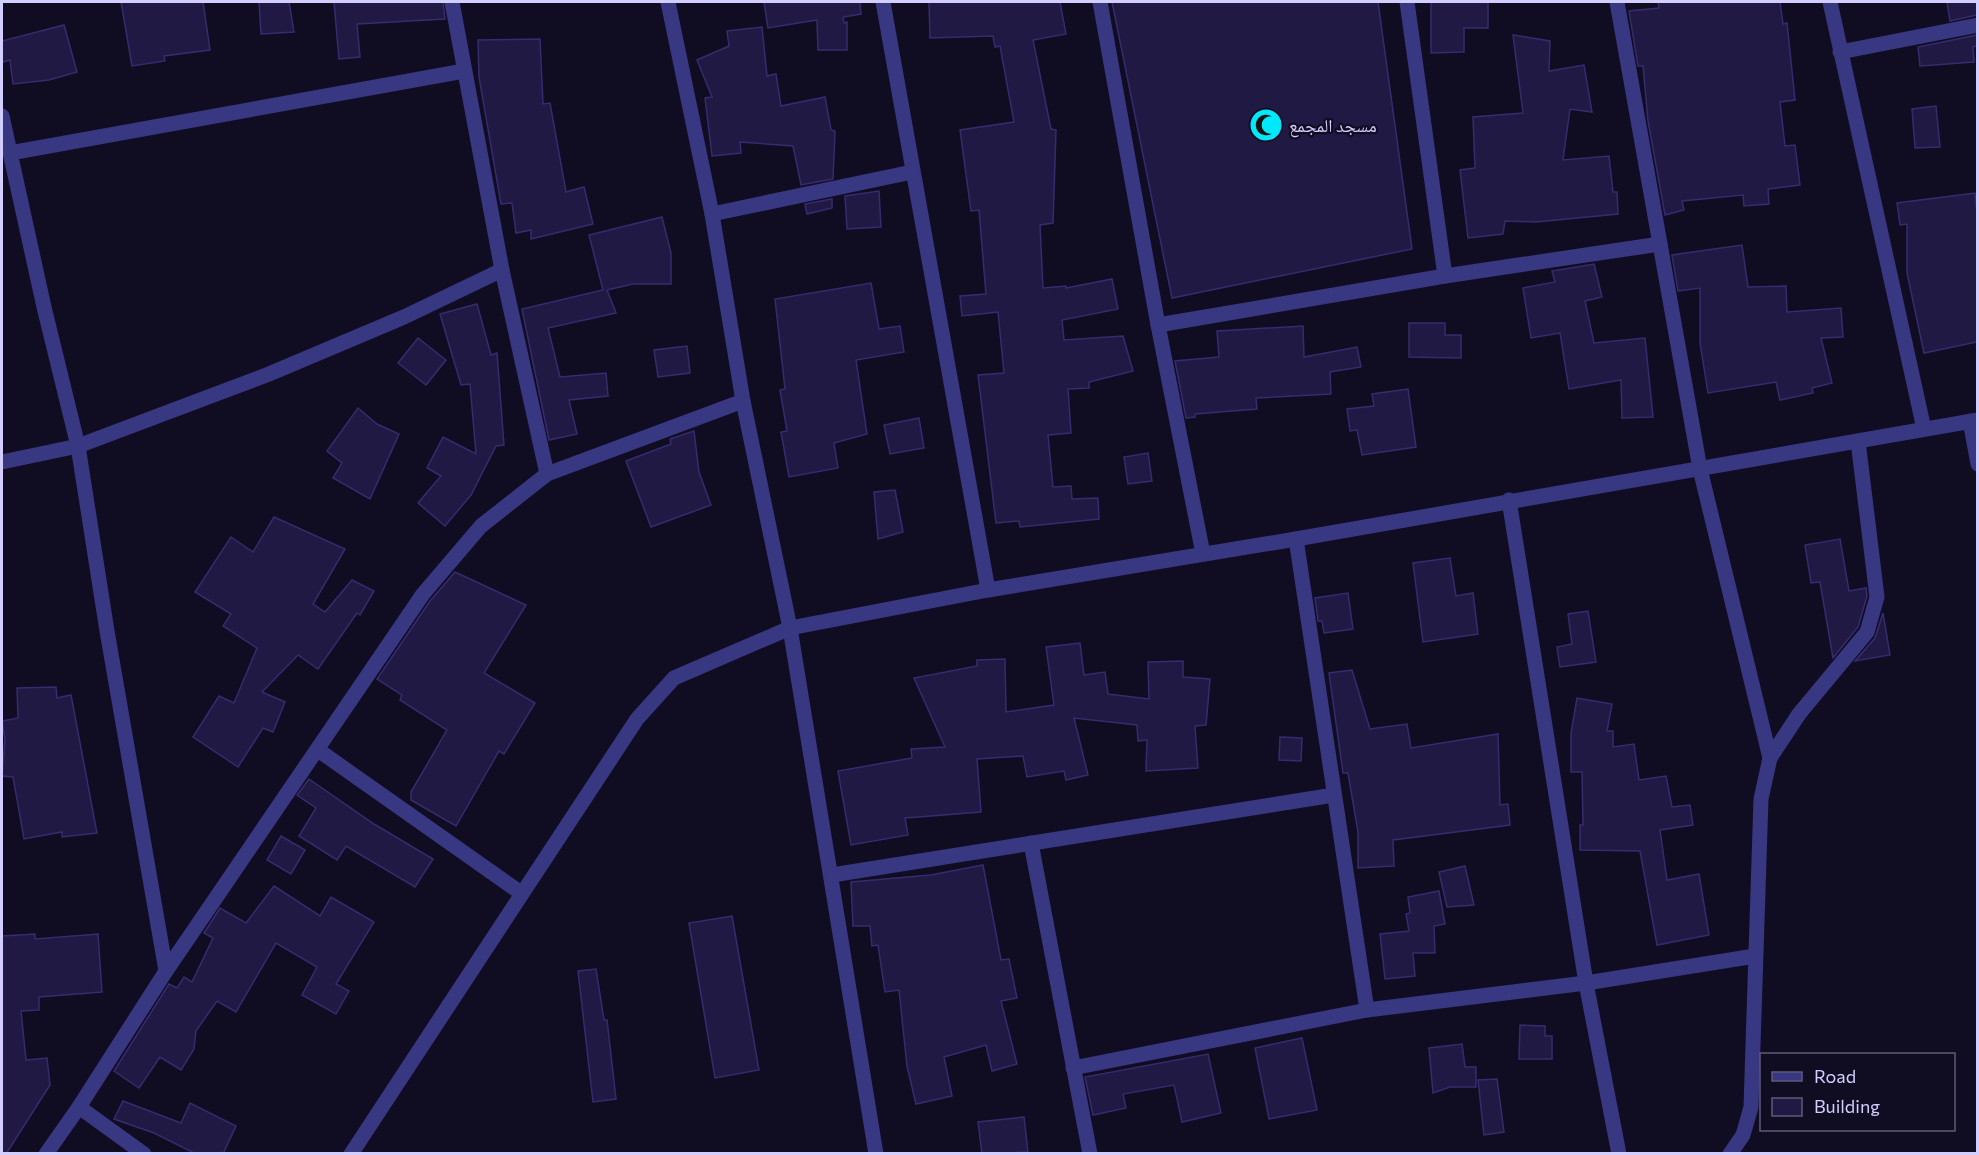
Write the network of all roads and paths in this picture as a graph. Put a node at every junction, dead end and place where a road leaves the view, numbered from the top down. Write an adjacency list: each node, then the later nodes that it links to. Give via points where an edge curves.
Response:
1 (452, 2): 10 (street)
2 (668, 2): 14 (street)
3 (883, 2): 13 (street)
4 (1100, 2): 18 (street)
5 (1407, 2): 17 (street)
6 (1617, 2): 15 (street)
7 (1830, 2): 9 (street)
8 (1977, 25): 9 (street)
9 (1840, 52): 21 (street)
10 (464, 71): 12 (street); 16 (street)
11 (2, 116): 12 (street)
12 (9, 153): 23 (street)
13 (912, 172): 14 (street); 31 (street)
14 (712, 214): 19 (street)
15 (1660, 244): 17 (street); 26 (street)
16 (502, 270): 23 (street, via 270,374); 27 (street)
17 (1445, 276): 18 (street)
18 (1158, 325): 30 (street)
19 (743, 401): 27 (street); 32 (street)
20 (1974, 420): 21 (street); 25 (street)
21 (1924, 429): 22 (street)
22 (1858, 441): 26 (street); 34 (street, via 1877,597 1867,632 1799,714)
23 (78, 446): 24 (street); 40 (street)
24 (2, 462)
25 (1977, 464)
26 (1700, 469): 28 (street); 34 (street)
27 (547, 474): 33 (street, via 481,526 423,594)
28 (1509, 500): 29 (street); 41 (street)
29 (1296, 539): 30 (street); 35 (street)
30 (1203, 554): 31 (street)
31 (988, 590): 32 (street)
32 (790, 628): 37 (street); 38 (street, via 674,678 637,719)
33 (318, 750): 38 (street); 40 (street)
34 (1770, 758): 39 (street, via 1761,799)
35 (1334, 795): 36 (street); 42 (street)
36 (1031, 843): 37 (street); 43 (street)
37 (832, 875): 48 (street)
38 (521, 893): 47 (street)
39 (1755, 956): 41 (street); 51 (street, via 1751,1107 1743,1135)
40 (166, 971): 44 (street)
41 (1586, 983): 42 (street); 50 (street)
42 (1367, 1011): 43 (street)
43 (1073, 1068): 49 (street)
44 (79, 1107): 45 (street); 46 (street)
45 (46, 1154)
46 (144, 1154)
47 (351, 1154)
48 (876, 1154)
49 (1090, 1154)
50 (1619, 1154)
51 (1730, 1154)

